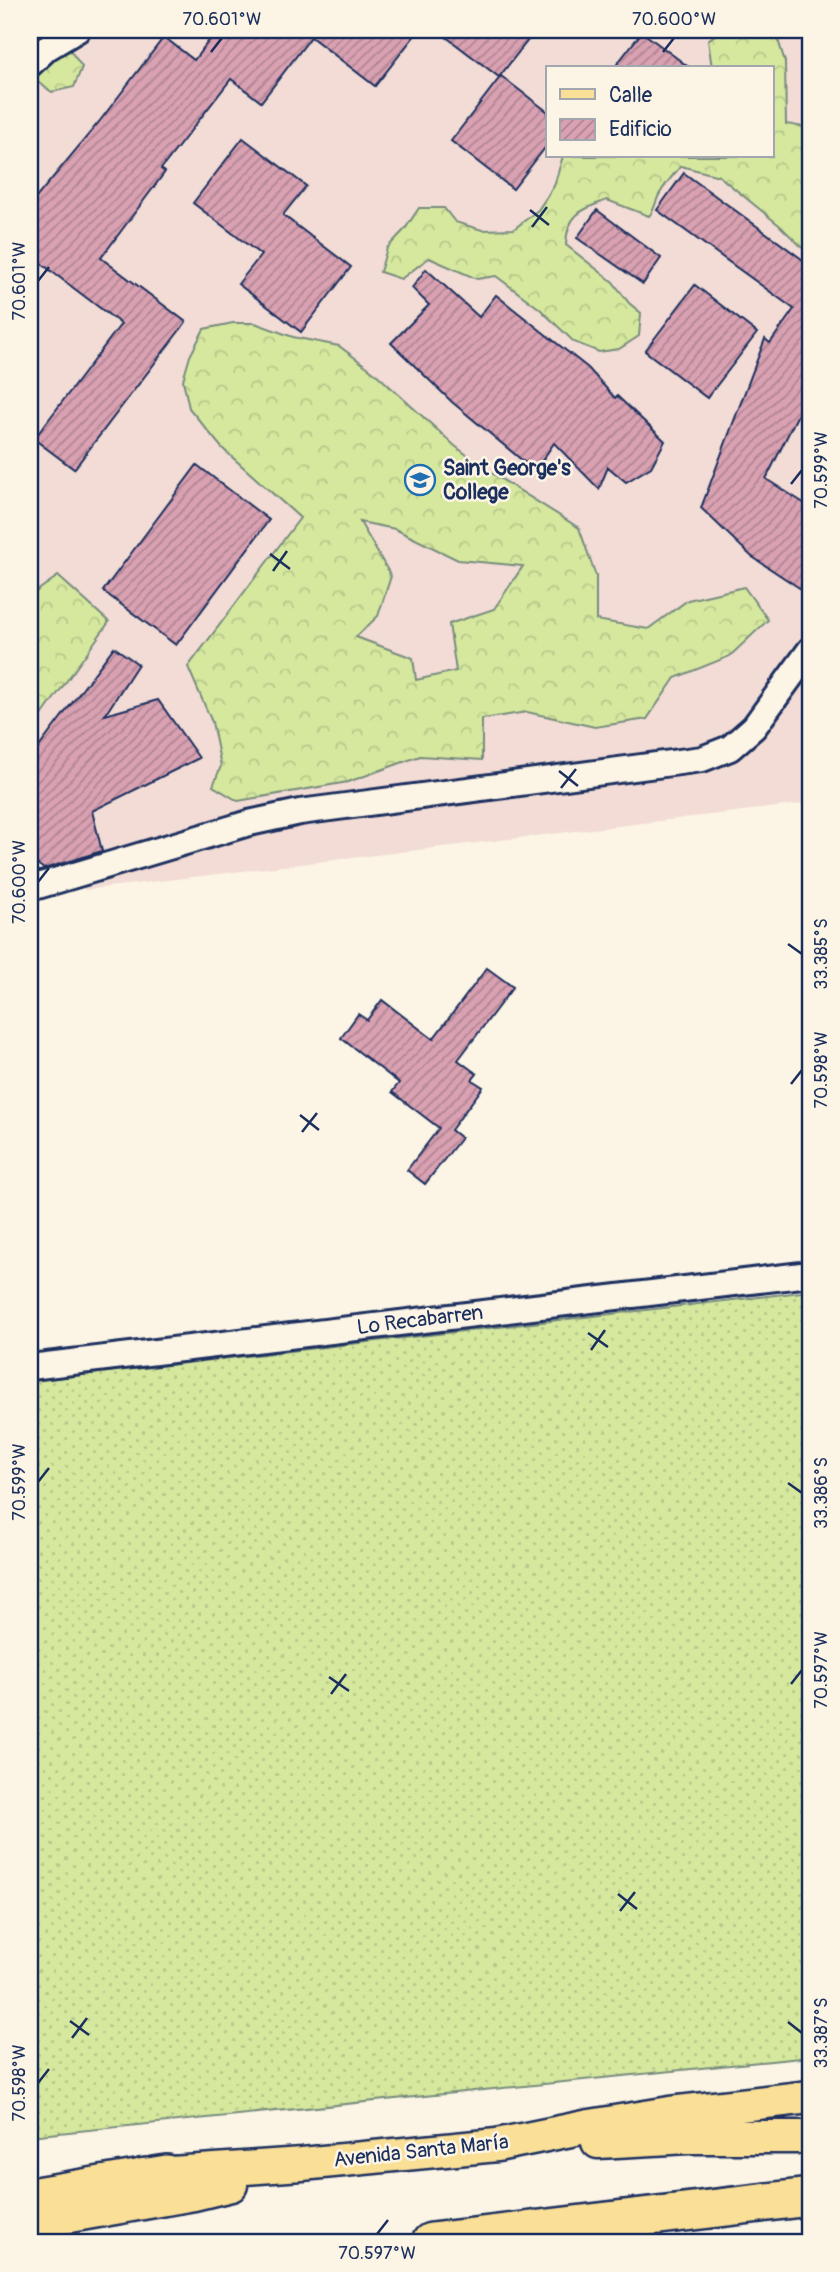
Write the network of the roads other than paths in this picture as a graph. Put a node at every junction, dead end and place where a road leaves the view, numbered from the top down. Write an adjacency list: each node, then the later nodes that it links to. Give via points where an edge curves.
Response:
1 (77, 30): 2 (lane)
2 (30, 64)
3 (810, 650): 4 (lane, via 754,727 730,748 702,759 300,812 38,886)
4 (30, 883)
5 (810, 1274): 6 (lane, Lo Recabarren)
6 (30, 1367)
7 (810, 2097): 9 (main road, Avenida Santa María, via 670,2113)
8 (810, 2137): 9 (main road)
9 (497, 2145): 10 (main road, Avenida Santa María)
10 (302, 2164): 11 (main road, Avenida Santa María); 15 (main road, via 194,2194)
11 (167, 2174): 12 (main road, Avenida Santa María); 13 (highway)
12 (30, 2178)
13 (30, 2197)
14 (810, 2197): 16 (highway)
15 (30, 2223)
16 (431, 2242)

